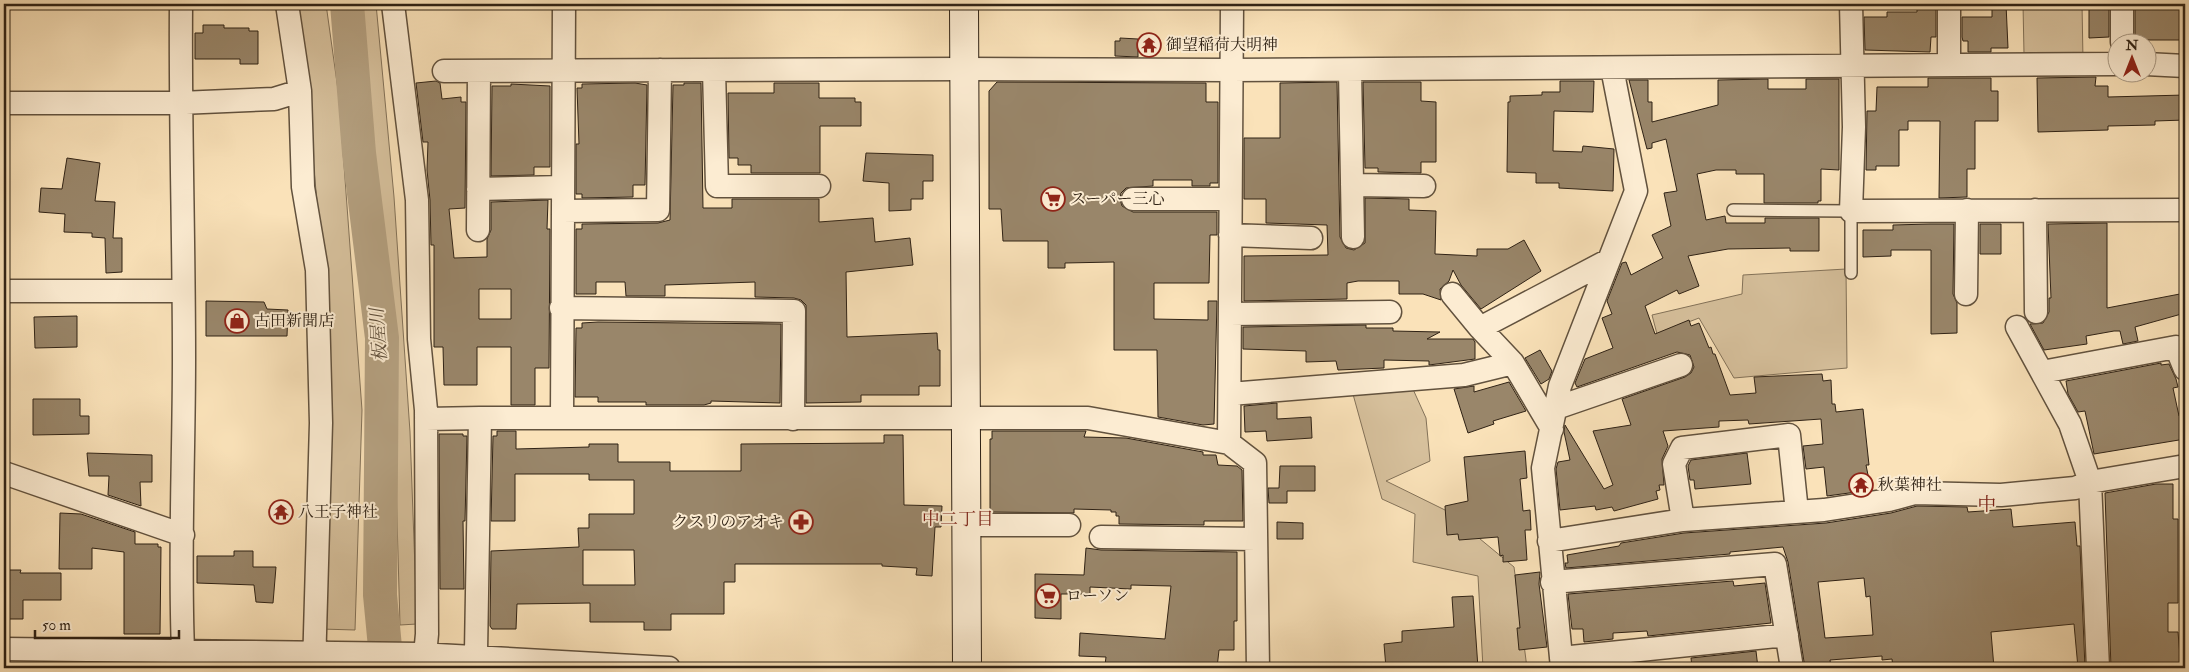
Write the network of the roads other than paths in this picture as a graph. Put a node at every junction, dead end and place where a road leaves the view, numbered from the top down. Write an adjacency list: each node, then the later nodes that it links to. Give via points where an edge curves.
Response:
1 (181, 4): 27 (street)
2 (288, 4): 25 (street)
3 (393, 4): 66 (street, via 417,200 419,339)
4 (564, 4): 24 (street)
5 (964, 4): 17 (street)
6 (1232, 4): 20 (street)
7 (1851, 4): 11 (street)
8 (1949, 4): 12 (street)
9 (2122, 4): 10 (street)
10 (2122, 32)
11 (1852, 64): 12 (street); 16 (street); 40 (street)
12 (1949, 64): 13 (street)
13 (2106, 64)
14 (2156, 65): 15 (street)
15 (2185, 66)
16 (1612, 68): 21 (street); 45 (street, via 1636,191)
17 (964, 69): 19 (street); 20 (street); 64 (street)
18 (660, 70): 19 (street); 24 (street); 39 (street, via 658,210)
19 (714, 70): 29 (street, via 717,186)
20 (1231, 70): 21 (street); 33 (street)
21 (1350, 70): 28 (street)
22 (444, 71): 23 (street)
23 (479, 71): 24 (street); 32 (street)
24 (565, 71): 31 (street)
25 (300, 90): 27 (street, via 274,99); 86 (street, via 303,187 317,270 321,423)
26 (4, 103): 27 (street)
27 (180, 103): 48 (street)
28 (1352, 185): 30 (street); 43 (street)
29 (819, 186)
30 (1424, 186)
31 (563, 187): 32 (street); 39 (street)
32 (478, 189): 41 (street)
33 (1230, 199): 34 (street); 42 (street)
34 (1133, 200)
35 (1733, 210): 40 (lane)
36 (1967, 210): 37 (street); 40 (street); 50 (street)
37 (2035, 210): 38 (street); 53 (street)
38 (2185, 210)
39 (562, 211): 51 (street)
40 (1851, 211): 46 (lane)
41 (478, 230)
42 (1230, 235): 44 (street); 54 (street)
43 (1353, 237)
44 (1311, 238)
45 (1609, 260): 56 (street); 65 (street, via 1560,386)
46 (1851, 273)
47 (4, 291): 48 (street)
48 (183, 291): 76 (street)
49 (1452, 294): 56 (street)
50 (1966, 294)
51 (561, 308): 62 (street); 67 (street, via 794,311)
52 (1390, 312): 54 (street)
53 (2036, 312)
54 (1230, 314): 61 (street)
55 (2017, 326): 60 (street)
56 (1480, 328): 57 (street)
57 (1513, 363): 61 (street, via 1464,375); 65 (street)
58 (1681, 365): 65 (street)
59 (2185, 369): 60 (street, via 2176,346)
60 (2042, 372): 71 (street, via 2070,424)
61 (1230, 394): 68 (street)
62 (562, 417): 63 (street); 67 (street)
63 (480, 418): 66 (street); 84 (street)
64 (968, 418): 67 (street); 68 (street, via 1088,418); 74 (street)
65 (1554, 418): 79 (street, via 1543,468)
66 (426, 419): 85 (street, via 427,634)
67 (793, 419)
68 (1229, 443): 78 (street, via 1255,464)
69 (2185, 466): 71 (street)
70 (4, 473): 76 (street)
71 (2090, 482): 72 (street, via 2075,488 2001,495 1915,493 1889,500); 92 (street)
72 (1797, 512): 73 (street); 73 (street, via 1788,435 1682,448 1674,464)
73 (1683, 520): 79 (street)
74 (968, 525): 75 (street); 89 (street)
75 (1069, 525)
76 (183, 535): 83 (street, via 180,586)
77 (1101, 537): 78 (street)
78 (1256, 539): 90 (street)
79 (1549, 541): 80 (street)
80 (1552, 582): 81 (street, via 1775,564); 87 (street)
81 (1787, 635): 87 (street); 91 (street)
82 (4, 649): 83 (street)
83 (183, 650): 86 (street)
84 (476, 652)
85 (422, 655): 86 (street); 88 (street)
86 (315, 661)
87 (1562, 663)
88 (669, 668)
89 (968, 668)
90 (1258, 668)
91 (1792, 668)
92 (2098, 668)

